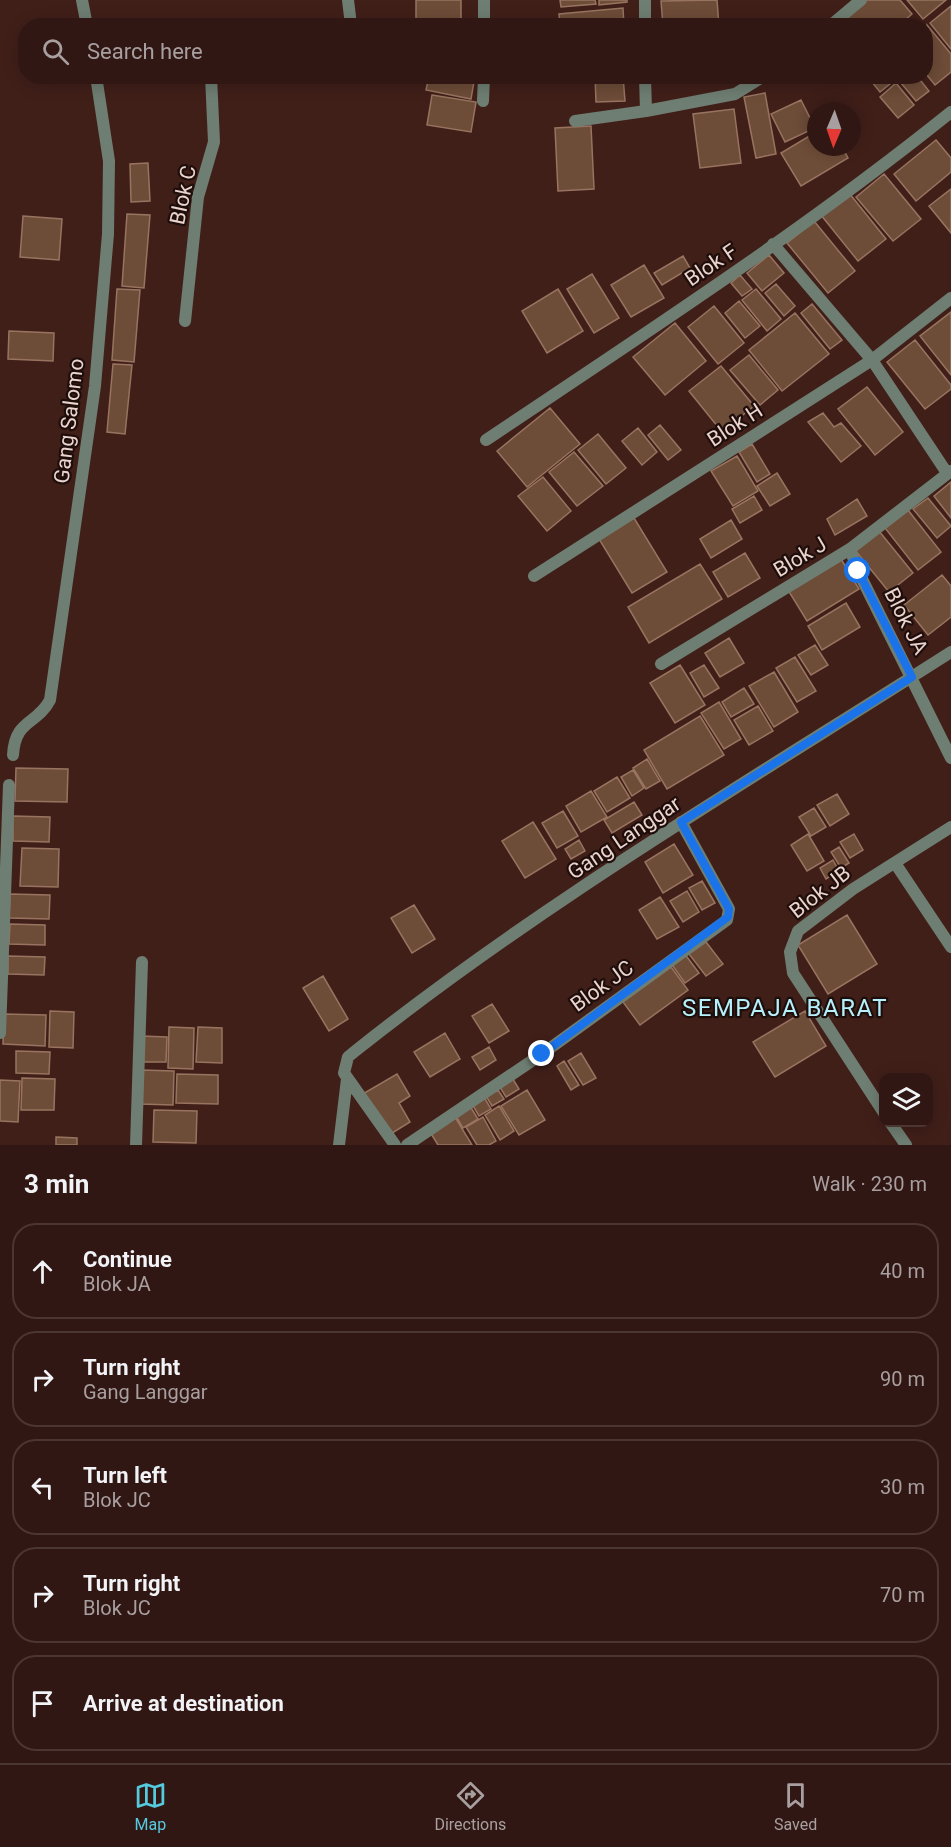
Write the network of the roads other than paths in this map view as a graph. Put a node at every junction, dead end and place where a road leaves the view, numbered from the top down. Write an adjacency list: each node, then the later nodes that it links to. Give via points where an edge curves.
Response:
1 (82, 0): 6 (street)
2 (348, 0): 7 (street)
3 (484, 0): 8 (street)
4 (645, 0): 9 (street)
5 (861, 0): 10 (street)
6 (85, 18)
7 (350, 18)
8 (484, 18)
9 (645, 18)
10 (840, 18)
11 (97, 84): 31 (street, Gang Salomo, via 109,161 108,234 95,386 50,700 45,710 30,719 14,739)
12 (211, 84): 22 (street, Blok C, via 214,142 198,197)
13 (484, 84): 16 (street)
14 (645, 84): 17 (street)
15 (751, 84): 17 (street, via 735,94)
16 (483, 101)
17 (646, 111): 19 (street)
18 (951, 112): 20 (street, Blok F, via 881,169)
19 (575, 121)
20 (773, 244): 23 (street); 24 (street, Blok F)
21 (951, 298): 23 (street, Blok H)
22 (185, 321)
23 (872, 360): 25 (street); 27 (street, Blok H)
24 (486, 440)
25 (949, 472): 26 (street, Blok J)
26 (850, 549): 29 (street, Blok J); 30 (street, Blok JA)
27 (534, 576)
28 (951, 652): 30 (street, Gang Langgar)
29 (661, 664)
30 (912, 677): 32 (street); 34 (street, Gang Langgar)
31 (13, 755)
32 (951, 758)
33 (9, 785): 36 (street)
34 (681, 822): 41 (street, Gang Langgar, via 435,987 348,1057 344,1072); 47 (street, Blok JC, via 729,909 727,920)
35 (951, 827): 37 (street, Blok JB)
36 (3, 850): 40 (street)
37 (895, 863): 38 (street); 42 (street, Blok JB, via 798,930 789,952 793,973)
38 (951, 947)
39 (142, 962): 44 (street)
40 (0, 1033)
41 (347, 1079): 45 (street, Gang Langgar); 46 (street)
42 (879, 1105)
43 (893, 1127): 48 (street)
44 (136, 1145)
45 (339, 1145)
46 (395, 1145)
47 (408, 1145)
48 (906, 1145)

